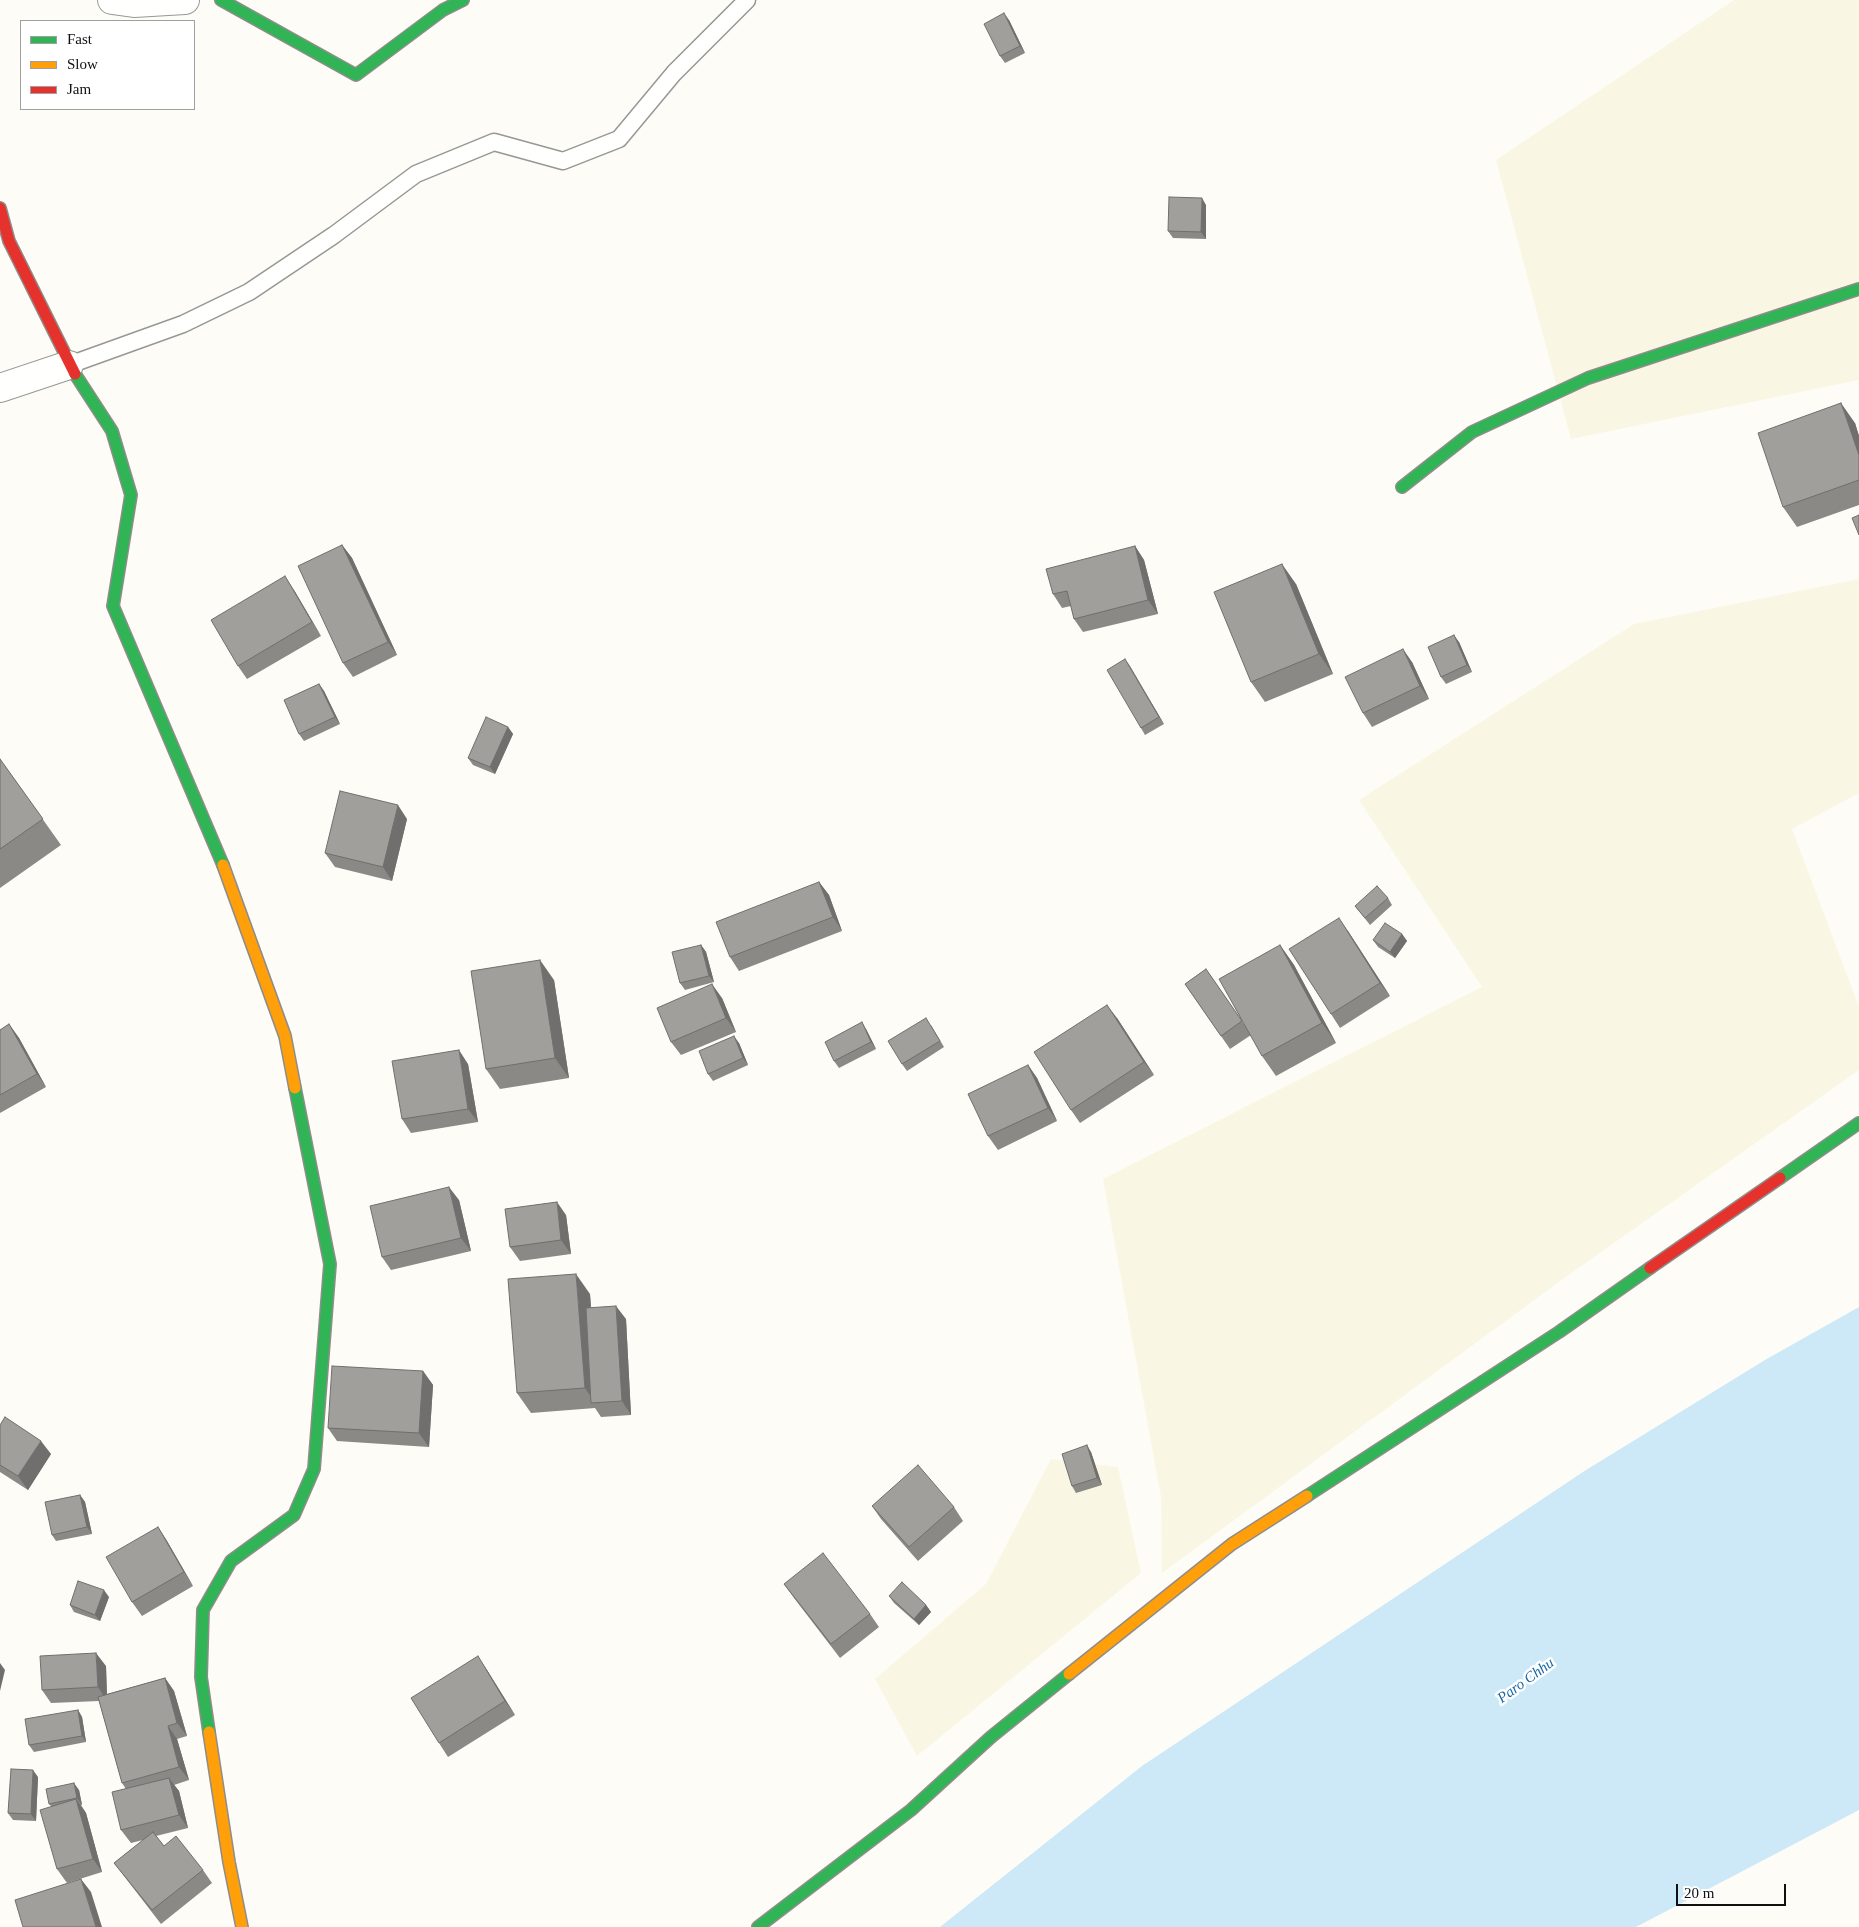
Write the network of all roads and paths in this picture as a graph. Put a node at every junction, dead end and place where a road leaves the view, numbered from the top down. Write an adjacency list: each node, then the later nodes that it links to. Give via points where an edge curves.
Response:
1 (112, 0): 2 (street, via 134,3)
2 (185, 0)
3 (221, 0): 4 (street, via 356,75 443,10)
4 (462, 0)
5 (747, 0): 8 (lane, via 674,73 619,139 563,161 494,142 416,174 249,292 183,324)
6 (0, 208): 8 (street, via 9,241)
7 (1859, 289): 10 (street, via 1588,378 1472,432)
8 (70, 364): 9 (street); 12 (street, via 112,431 131,495 112,606 229,879 285,1036 330,1264 314,1468 294,1515 230,1561 203,1610 201,1677)
9 (0, 388)
10 (1402, 487)
11 (1859, 1123): 13 (street, via 1559,1332 1232,1544 991,1737 912,1810)
12 (242, 1927)
13 (758, 1927)

